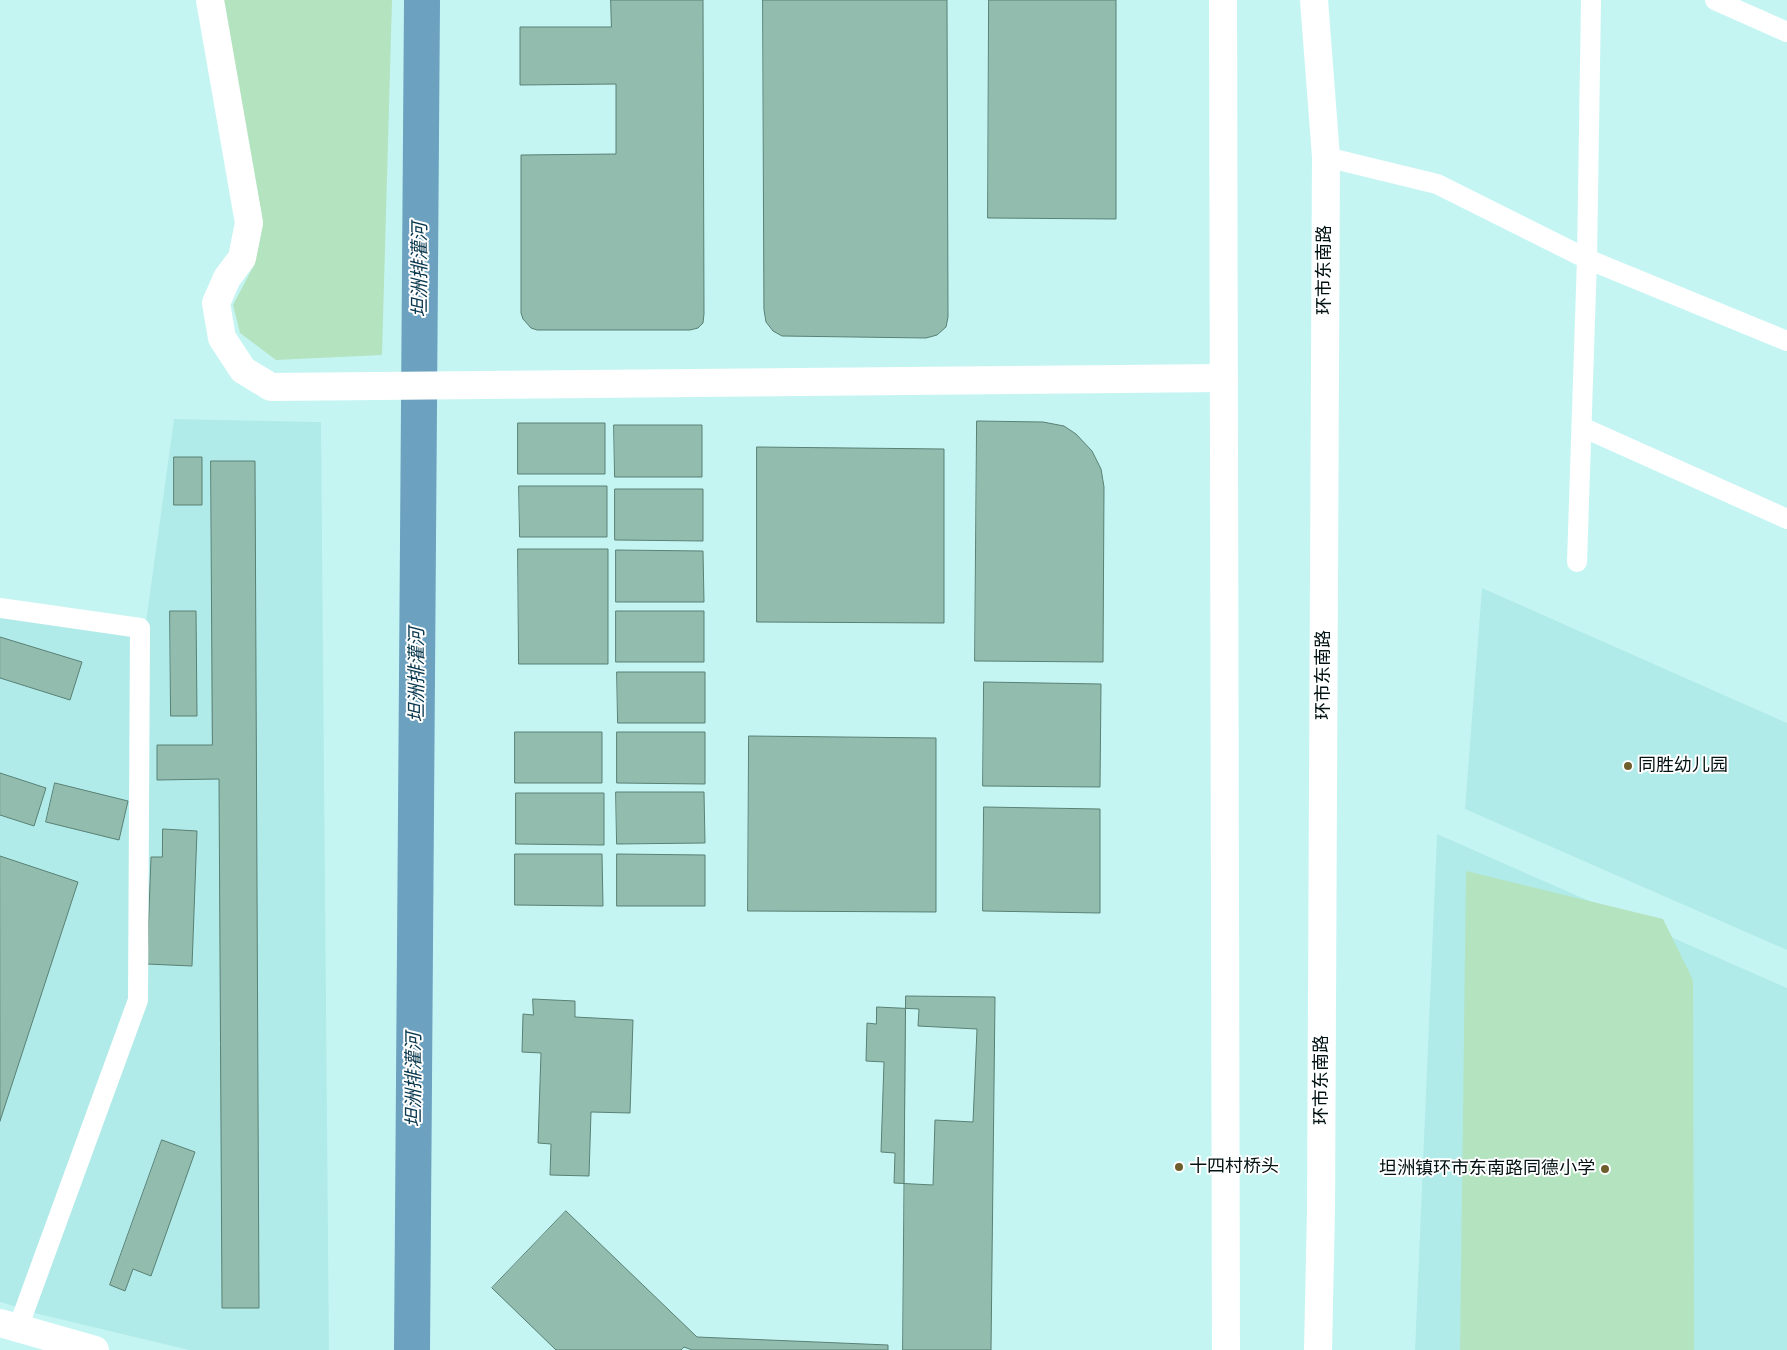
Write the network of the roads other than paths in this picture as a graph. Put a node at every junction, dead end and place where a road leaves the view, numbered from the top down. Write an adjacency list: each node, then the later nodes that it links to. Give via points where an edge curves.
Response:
1 (210, 0): 10 (main road, via 249,224 242,258 227,278 216,303 222,338 243,370 271,387)
2 (1223, 0): 10 (main road)
3 (1314, 0): 7 (main road, 环市东南路)
4 (1591, 0): 8 (lane)
5 (1716, 0): 6 (lane)
6 (1787, 32)
7 (1326, 157): 8 (lane, via 1436,184); 18 (main road, 环市东南路, via 1322,1210)
8 (1587, 258): 9 (lane); 11 (lane)
9 (1787, 341)
10 (1224, 378): 17 (main road)
11 (1582, 427): 12 (lane); 13 (lane)
12 (1787, 519)
13 (1577, 562)
14 (0, 608): 15 (lane, via 140,628 138,1000)
15 (9, 1325): 16 (main road)
16 (95, 1350)
17 (1226, 1350)
18 (1318, 1350)

